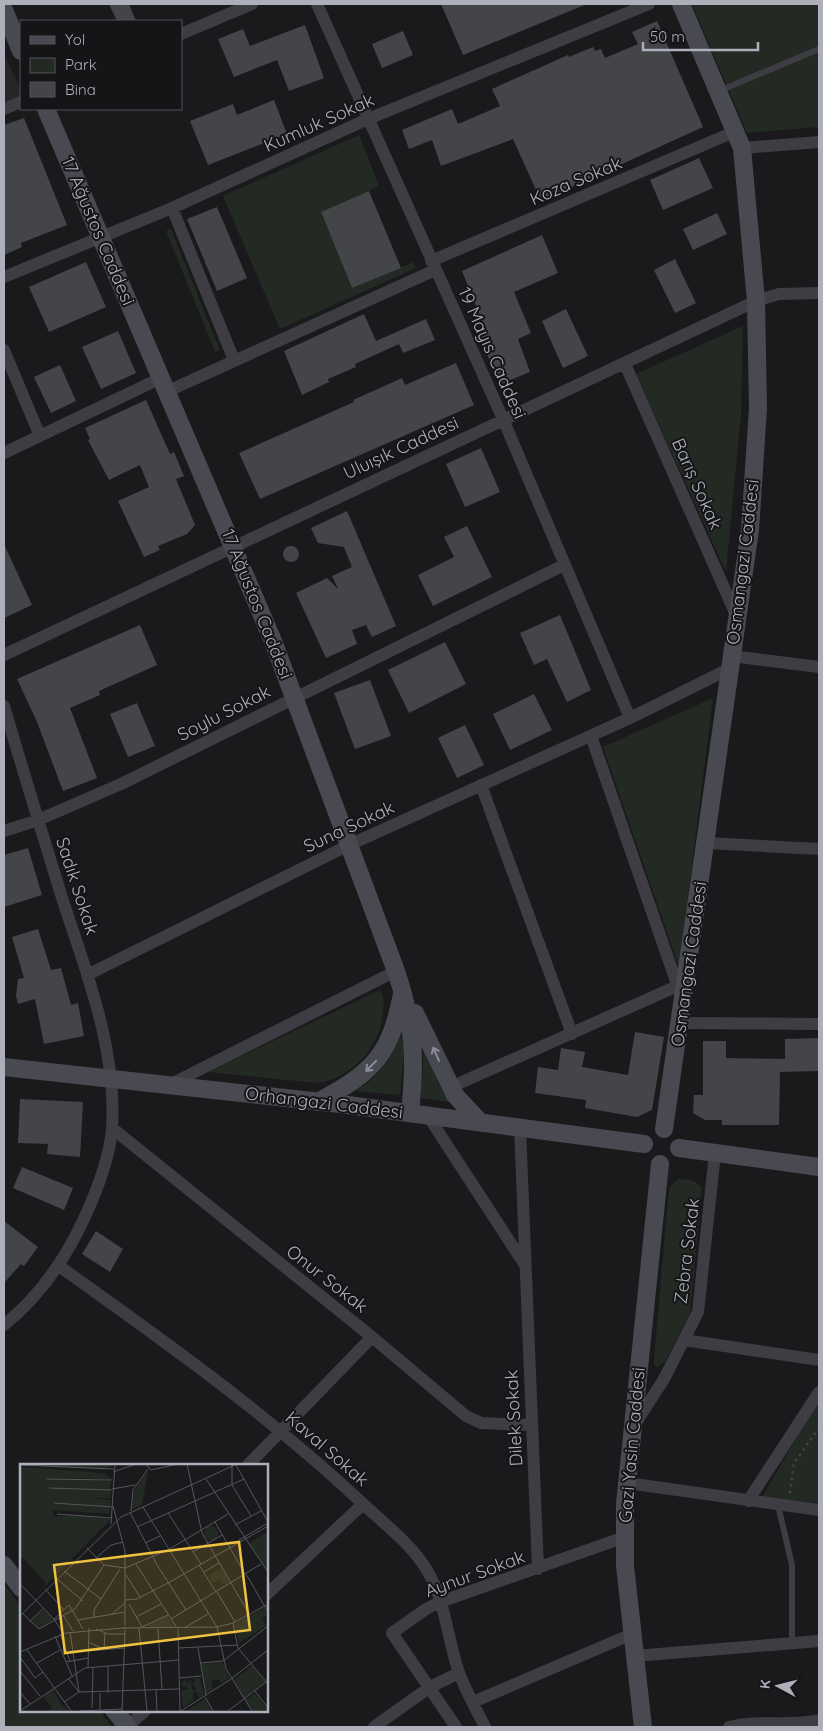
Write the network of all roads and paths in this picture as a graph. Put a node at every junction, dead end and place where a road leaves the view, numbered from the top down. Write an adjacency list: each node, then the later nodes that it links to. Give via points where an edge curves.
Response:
1 (252, 4): 7 (street)
2 (317, 4): 15 (street, 19 Mayıs Caddesi)
3 (649, 4): 15 (street, Kumluk Sokak)
4 (681, 4): 11 (street, Osmangazi Caddesi)
5 (4, 10): 8 (street)
6 (4, 34): 10 (street)
7 (182, 34)
8 (20, 49)
9 (819, 49): 11 (lane)
10 (20, 61)
11 (717, 91): 16 (street, Osmangazi Caddesi)
12 (20, 102): 13 (street)
13 (4, 109)
14 (46, 110): 20 (street, 17 Ağustos Caddesi)
15 (368, 119): 19 (street, Kumluk Sokak); 21 (street, 19 Mayıs Caddesi)
16 (734, 132): 18 (street, Osmangazi Caddesi); 21 (street, Koza Sokak)
17 (819, 142): 18 (street)
18 (742, 148): 24 (street, Osmangazi Caddesi)
19 (172, 208): 20 (street, Kumluk Sokak); 26 (street)
20 (101, 238): 22 (street, Kumluk Sokak); 28 (street, 17 Ağustos Caddesi)
21 (433, 266): 26 (street, Koza Sokak); 29 (street, 19 Mayıs Caddesi)
22 (4, 277)
23 (819, 293): 24 (street, Uluışık Caddesi, via 779,294)
24 (756, 301): 27 (street, Uluışık Caddesi); 34 (street, Osmangazi Caddesi, via 758,408 754,485)
25 (4, 350): 30 (street)
26 (234, 360): 28 (street, Koza Sokak)
27 (625, 364): 29 (street, Uluışık Caddesi); 34 (street, Barış Sokak)
28 (164, 385): 30 (street); 32 (street, 17 Ağustos Caddesi)
29 (503, 419): 32 (street, Uluışık Caddesi); 33 (street, 19 Mayıs Caddesi)
30 (40, 436): 31 (street)
31 (4, 454)
32 (234, 546): 35 (street, Uluışık Caddesi); 38 (street, 17 Ağustos Caddesi)
33 (564, 565): 38 (street, Soylu Sokak); 40 (street, 19 Mayıs Caddesi)
34 (737, 617): 36 (street, Osmangazi Caddesi)
35 (4, 655)
36 (730, 663): 37 (street); 40 (street, Suna Sokak); 45 (street, Osmangazi Caddesi)
37 (819, 667)
38 (295, 697): 43 (street, Soylu Sokak, via 121,784); 46 (street, 17 Ağustos Caddesi)
39 (4, 706): 43 (street, Sadık Sokak)
40 (630, 718): 41 (street, Suna Sokak)
41 (591, 736): 42 (street, Suna Sokak); 50 (street)
42 (481, 785): 46 (street, Suna Sokak); 54 (street)
43 (38, 820): 44 (street, Soylu Sokak); 49 (street, Sadık Sokak)
44 (4, 831)
45 (706, 843): 47 (street); 50 (street, Osmangazi Caddesi)
46 (350, 845): 48 (street, 17 Ağustos Caddesi); 49 (street, Suna Sokak)
47 (819, 849)
48 (396, 971): 51 (street, 17 Ağustos Caddesi); 57 (street)
49 (87, 975): 56 (street, Sadık Sokak)
50 (682, 984): 52 (street, Osmangazi Caddesi); 54 (street)
51 (403, 991): 58 (street, one-way to 51); 59 (street, one-way to 59, via 396,1023 380,1057 349,1085); 60 (street, 17 Ağustos Caddesi, via 414,1046)
52 (681, 1023): 53 (street); 65 (street, Osmangazi Caddesi)
53 (819, 1024)
54 (572, 1034): 58 (street)
55 (4, 1067): 56 (street, Orhangazi Caddesi)
56 (112, 1078): 57 (street, Orhangazi Caddesi); 63 (street, Sadık Sokak)
57 (170, 1085): 59 (street, Orhangazi Caddesi)
58 (451, 1087): 62 (street)
59 (318, 1102): 60 (street, Orhangazi Caddesi)
60 (410, 1114): 61 (street, Orhangazi Caddesi)
61 (428, 1116): 62 (street, Orhangazi Caddesi); 71 (street)
62 (482, 1123): 64 (street, Orhangazi Caddesi)
63 (112, 1128): 72 (street, Sadık Sokak, via 96,1190); 74 (street, Onur Sokak)
64 (520, 1128): 66 (street, Orhangazi Caddesi); 71 (street, Dilek Sokak)
65 (664, 1129): 66 (street, via 650,1133); 67 (street, via 677,1137)
66 (644, 1144): 69 (street, via 646,1155)
67 (679, 1148): 68 (street); 69 (street, via 675,1158)
68 (715, 1153): 70 (street); 75 (street, Zebra Sokak, via 698,1312)
69 (660, 1164): 79 (street, Gazi Yasin Caddesi)
70 (819, 1167)
71 (525, 1265): 78 (street, Dilek Sokak)
72 (59, 1266): 73 (street, Sadık Sokak); 81 (street, Kaval Sokak, via 170,1345)
73 (4, 1325)
74 (372, 1337): 78 (street, Onur Sokak, via 473,1420 489,1424); 81 (street)
75 (684, 1340): 76 (street); 79 (street, Zebra Sokak, via 664,1379)
76 (819, 1360)
77 (819, 1392): 84 (street)
78 (532, 1425): 90 (street, Dilek Sokak)
79 (633, 1426): 83 (street, Gazi Yasin Caddesi)
80 (819, 1428): 85 (path, via 794,1463)
81 (282, 1431): 82 (street); 86 (street, Kaval Sokak)
82 (249, 1464)
83 (627, 1483): 84 (street); 88 (street, Gazi Yasin Caddesi)
84 (748, 1501): 85 (street)
85 (784, 1503): 87 (street); 96 (lane, via 792,1565)
86 (363, 1504): 92 (street); 93 (street, Kaval Sokak, via 422,1562)
87 (819, 1510)
88 (625, 1537): 90 (street, Aynur Sokak); 94 (street, Gazi Yasin Caddesi)
89 (4, 1565): 91 (street)
90 (538, 1570): 93 (street, Aynur Sokak)
91 (20, 1587)
92 (268, 1594)
93 (440, 1602): 98 (street, Kaval Sokak); 99 (street, Aynur Sokak, via 392,1634)
94 (632, 1634): 97 (street, Gazi Yasin Caddesi); 100 (street)
95 (819, 1641): 96 (street)
96 (792, 1643): 97 (street)
97 (634, 1656): 108 (street, Gazi Yasin Caddesi)
98 (459, 1674): 99 (street); 100 (street, Kaval Sokak)
99 (430, 1687): 105 (street); 106 (street, Aynur Sokak)
100 (473, 1702): 107 (street, Kaval Sokak)
101 (115, 1711): 104 (street)
102 (145, 1711): 104 (street)
103 (819, 1720): 109 (street, via 748,1722)
104 (127, 1727)
105 (374, 1727)
106 (456, 1727)
107 (485, 1727)
108 (643, 1727)
109 (729, 1727)

